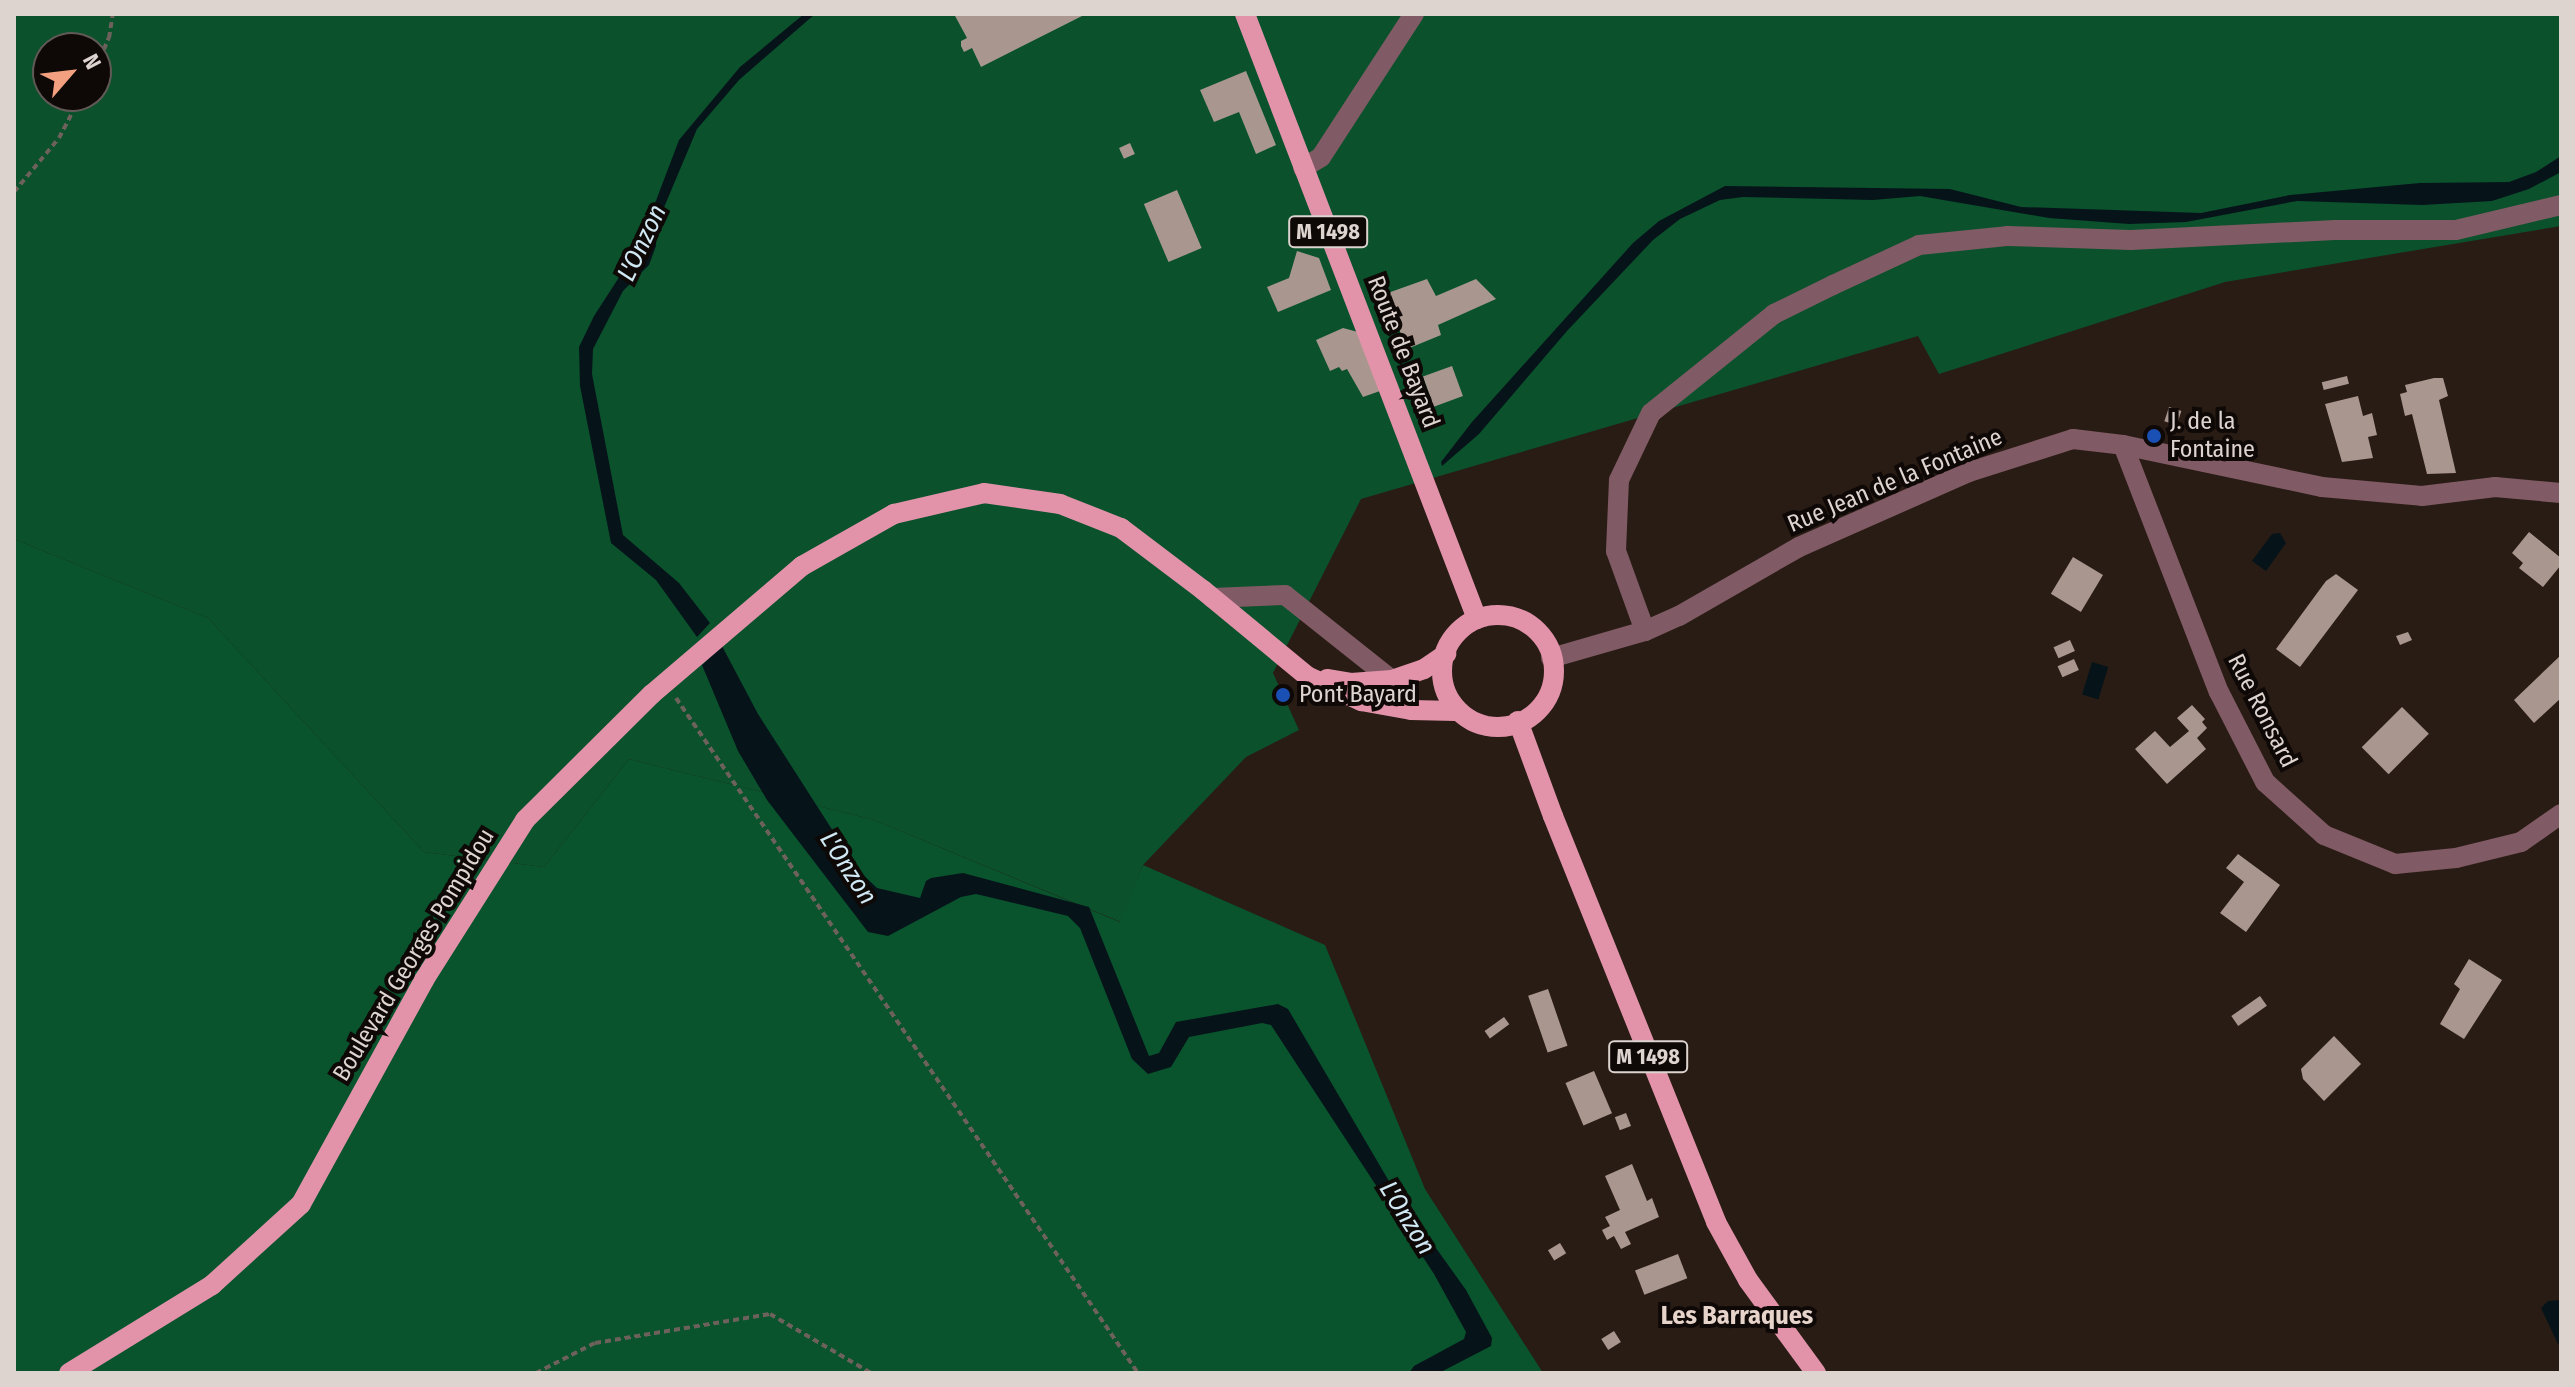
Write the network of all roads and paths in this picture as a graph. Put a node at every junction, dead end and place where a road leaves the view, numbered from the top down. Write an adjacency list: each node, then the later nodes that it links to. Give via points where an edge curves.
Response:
1 (1245, 14): 4 (main road, Route de Bayard / M 1498)
2 (1414, 14): 4 (street, via 1321,157)
3 (73, 112): 5 (path, via 59,138)
4 (1303, 168): 10 (main road, Route de Bayard / M 1498)
5 (14, 192)
6 (2561, 205): 11 (street, via 2456,230 2131,240 2007,236 1919,245 1847,278 1774,314 1651,413 1619,480 1616,551)
7 (2123, 445): 8 (street, Rue Jean de la Fontaine, via 2322,487 2422,496 2495,487); 11 (street, Rue Jean de la Fontaine, via 2073,439 1969,472 1799,547); 19 (street, Rue Ronsard, via 2219,692 2265,782 2324,835 2395,864 2456,858 2521,842)
8 (2561, 493)
9 (1208, 594): 14 (main road, Boulevard Georges Pompidou); 15 (street, via 1285,595); 16 (main road, Boulevard Georges Pompidou, via 1121,528 1060,504 984,493 894,514 802,566)
10 (1477, 619): 12 (main road, via 1454,637); 13 (main road, via 1498,614 1532,625)
11 (1645, 631): 13 (street, Rue Jean de la Fontaine)
12 (1446, 654): 15 (main road); 17 (main road, via 1444,683)
13 (1551, 658): 18 (main road, via 1549,697)
14 (1307, 676): 15 (main road, via 1351,683); 17 (main road, Boulevard Georges Pompidou, via 1340,693 1388,707)
15 (1392, 680)
16 (667, 682): 20 (main road, Boulevard Georges Pompidou, via 525,820 424,980 301,1204 212,1285); 23 (path)
17 (1455, 711): 18 (main road, via 1476,724 1495,727)
18 (1518, 721): 24 (main road, M 1498, via 1716,1222 1748,1280)
19 (2561, 814)
20 (69, 1373)
21 (536, 1373): 22 (path, via 595,1343 770,1314)
22 (871, 1373)
23 (1138, 1373)
24 (1816, 1373)

